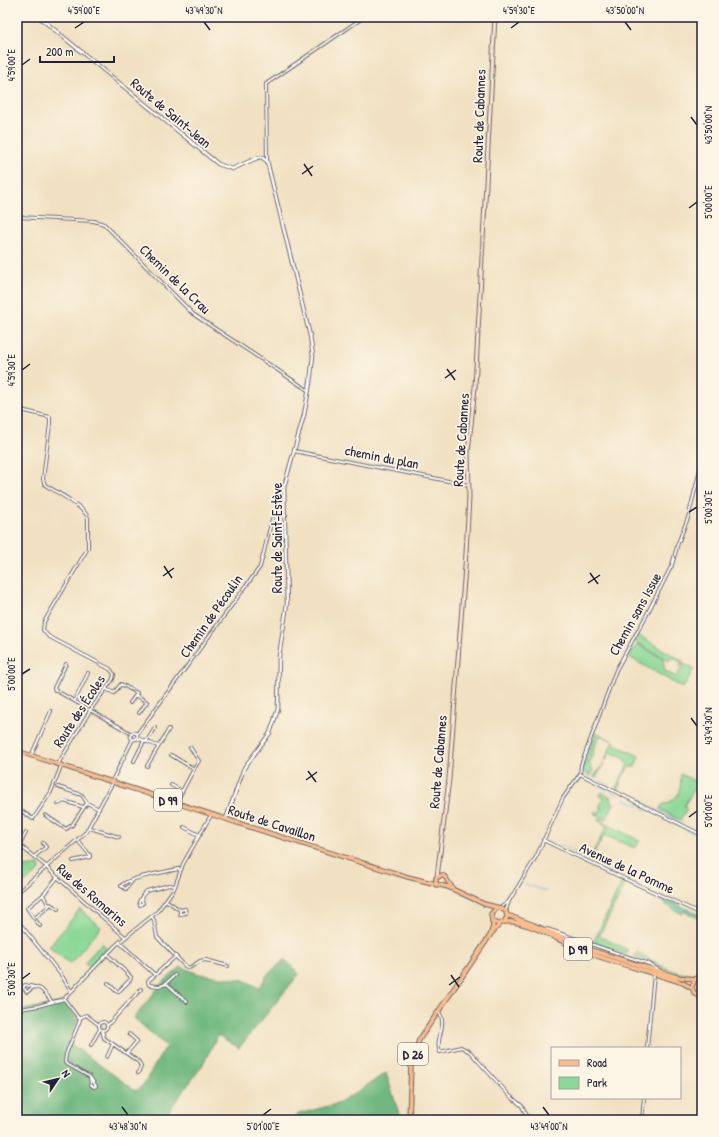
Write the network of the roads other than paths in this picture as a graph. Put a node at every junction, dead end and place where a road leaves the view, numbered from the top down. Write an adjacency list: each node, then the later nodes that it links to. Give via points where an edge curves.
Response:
1 (39, 17): 4 (street, Route de Saint-Jean, via 218,164 232,169 261,157)
2 (364, 17): 4 (street, via 266,84)
3 (495, 17): 10 (main road, Route de Cabannes, via 476,387)
4 (267, 162): 6 (street, Route de Saint-Estève, via 312,347 313,363)
5 (17, 217): 6 (street, Chemin de la Crau, via 94,221 104,224 194,314)
6 (309, 391): 8 (street, Route de Saint-Estève)
7 (17, 409): 14 (street, Route des Écoles, via 50,417 43,479 45,485 79,507 88,518 88,548 44,622 43,630 48,636 113,672 114,676)
8 (294, 451): 10 (street, chemin du plan); 11 (street, Route de Saint-Estève, via 284,487)
9 (702, 462): 37 (street, Chemin sans Issue, via 688,518 672,565 616,670 580,765)
10 (467, 485): 62 (main road, Route de Cabannes, via 458,662 449,779)
11 (286, 515): 24 (street, Chemin de Pécoulin, via 274,512 260,567); 50 (street, Route de Saint-Estève, via 288,604 280,656 278,709 270,732 244,768)
12 (66, 664): 16 (street, via 54,688)
13 (88, 673): 16 (street)
14 (106, 689): 15 (street, via 113,694 121,684); 18 (street, Route des Écoles)
15 (136, 695): 17 (street); 20 (street, via 147,702)
16 (75, 700): 18 (street)
17 (130, 703)
18 (91, 710): 23 (street); 34 (street, Route des Écoles)
19 (51, 711): 32 (street)
20 (139, 713)
21 (155, 728): 27 (street)
22 (169, 729): 28 (street)
23 (132, 734): 24 (street); 26 (street)
24 (137, 734): 25 (street)
25 (137, 738): 26 (street); 27 (street)
26 (133, 739): 38 (street)
27 (145, 741): 28 (street); 33 (street)
28 (158, 746): 35 (street)
29 (190, 747): 36 (street, via 200,761)
30 (17, 751): 32 (main road, Route de Cavaillon / D 99)
31 (171, 755): 36 (street)
32 (31, 756): 34 (main road, Route de Cavaillon / D 99)
33 (134, 761)
34 (59, 766): 38 (main road, Route de Cavaillon / D 99); 46 (street, Route des Écoles, via 51,792 33,819)
35 (147, 766)
36 (194, 769): 41 (street)
37 (580, 774): 55 (street); 57 (street, via 576,776 563,798)
38 (112, 782): 42 (main road, Route de Cavaillon / D 99); 47 (street)
39 (171, 786): 41 (street)
40 (58, 787): 43 (street, via 82,795)
41 (182, 791): 42 (street)
42 (176, 802): 48 (main road, Route de Cavaillon / D 99)
43 (87, 803): 45 (street); 47 (street)
44 (58, 804): 45 (street, via 64,801)
45 (83, 807): 49 (street, via 72,825 66,829)
46 (17, 808)
47 (99, 809): 51 (street)
48 (212, 814): 50 (main road, Route de Cavaillon / D 99); 54 (street)
49 (45, 815)
50 (226, 820): 69 (main road, Route de Cavaillon / D 99, via 311,848)
51 (89, 827): 56 (street); 58 (street)
52 (184, 827): 54 (street)
53 (26, 833): 60 (street, Rue des Romarins, via 19,845)
54 (200, 835): 64 (street)
55 (702, 835)
56 (119, 837)
57 (543, 840): 79 (street, via 536,857); 87 (street, Avenue de la Pomme)
58 (78, 841): 61 (street, via 90,857); 63 (street)
59 (43, 843): 60 (street, via 46,847)
60 (34, 856): 63 (street, Rue des Romarins)
61 (73, 861)
62 (438, 863): 65 (main road, Route de Cabannes); 66 (main road, Route de Cabannes)
63 (47, 867): 67 (street, Rue des Romarins); 75 (street)
64 (180, 870): 68 (street); 72 (street)
65 (443, 876): 66 (main road, Route de Cavaillon); 70 (main road)
66 (436, 877): 69 (main road, Route de Cavaillon / D 99); 71 (main road)
67 (57, 878): 76 (street); 95 (street, Rue des Romarins)
68 (133, 880): 68 (street, via 126,889 120,886 125,882)
69 (425, 880): 71 (main road, Route de Cavaillon / D 99)
70 (446, 881): 73 (main road); 74 (main road)
71 (436, 885): 73 (main road, Route de Cavaillon)
72 (175, 886): 77 (street, via 169,885 147,891); 78 (street)
73 (444, 886): 74 (main road)
74 (456, 891): 81 (main road)
75 (17, 893)
76 (43, 895): 80 (street); 88 (street, via 28,908)
77 (141, 898)
78 (166, 901): 84 (street); 89 (street)
79 (509, 901): 82 (street); 86 (street)
80 (50, 904): 83 (street); 88 (street)
81 (484, 904): 82 (main road); 85 (main road)
82 (498, 908): 85 (main road); 86 (main road)
83 (58, 910)
84 (180, 910)
85 (492, 912): 91 (main road)
86 (506, 913): 92 (main road); 104 (main road, D 99, via 591,950 686,979)
87 (702, 914)
88 (33, 917): 93 (street)
89 (152, 917): 95 (street); 98 (street, via 157,938)
90 (17, 920): 110 (street)
91 (492, 921): 92 (main road); 94 (main road)
92 (502, 923): 94 (main road, D 26); 100 (main road, D 99, via 522,924 586,952)
93 (40, 926)
94 (491, 934): 116 (main road, D 26)
95 (125, 937): 96 (street)
96 (119, 942): 97 (street); 101 (street)
97 (107, 954): 105 (street, via 131,977 118,992); 110 (street)
98 (175, 957): 99 (street, via 189,968 206,960); 101 (street)
99 (228, 966)
100 (654, 974): 108 (main road, D 99); 124 (street)
101 (155, 975): 106 (street, via 148,984)
102 (175, 975): 106 (street)
103 (702, 976): 104 (main road)
104 (695, 979): 108 (main road)
105 (108, 983)
106 (164, 984): 113 (street)
107 (34, 987): 107 (street, via 26,992 23,987 25,985); 114 (street, via 43,989)
108 (692, 988): 111 (main road, via 695,995)
109 (141, 989): 119 (street)
110 (71, 991): 112 (street)
111 (702, 998)
112 (64, 999): 114 (street); 117 (street)
113 (187, 1002)
114 (52, 1003): 115 (street)
115 (20, 1009)
116 (438, 1010): 130 (street, via 442,1020 440,1052 460,1047 470,1052 522,1106); 131 (main road, D 26, via 421,1035 412,1060)
117 (79, 1018): 118 (street, via 86,1015); 128 (street, via 65,1060 70,1066)
118 (99, 1025): 119 (street, via 103,1022); 120 (street)
119 (107, 1026): 120 (street)
120 (101, 1030): 122 (street, via 102,1036); 123 (street)
121 (129, 1034): 125 (street, via 137,1041)
122 (113, 1044): 125 (street); 126 (street)
123 (91, 1045)
124 (647, 1047)
125 (127, 1053): 127 (street, via 140,1064)
126 (107, 1057)
127 (138, 1073)
128 (90, 1077): 128 (street, via 91,1085 96,1086)
129 (644, 1099): 132 (street)
130 (528, 1118)
131 (409, 1120)
132 (642, 1120)

